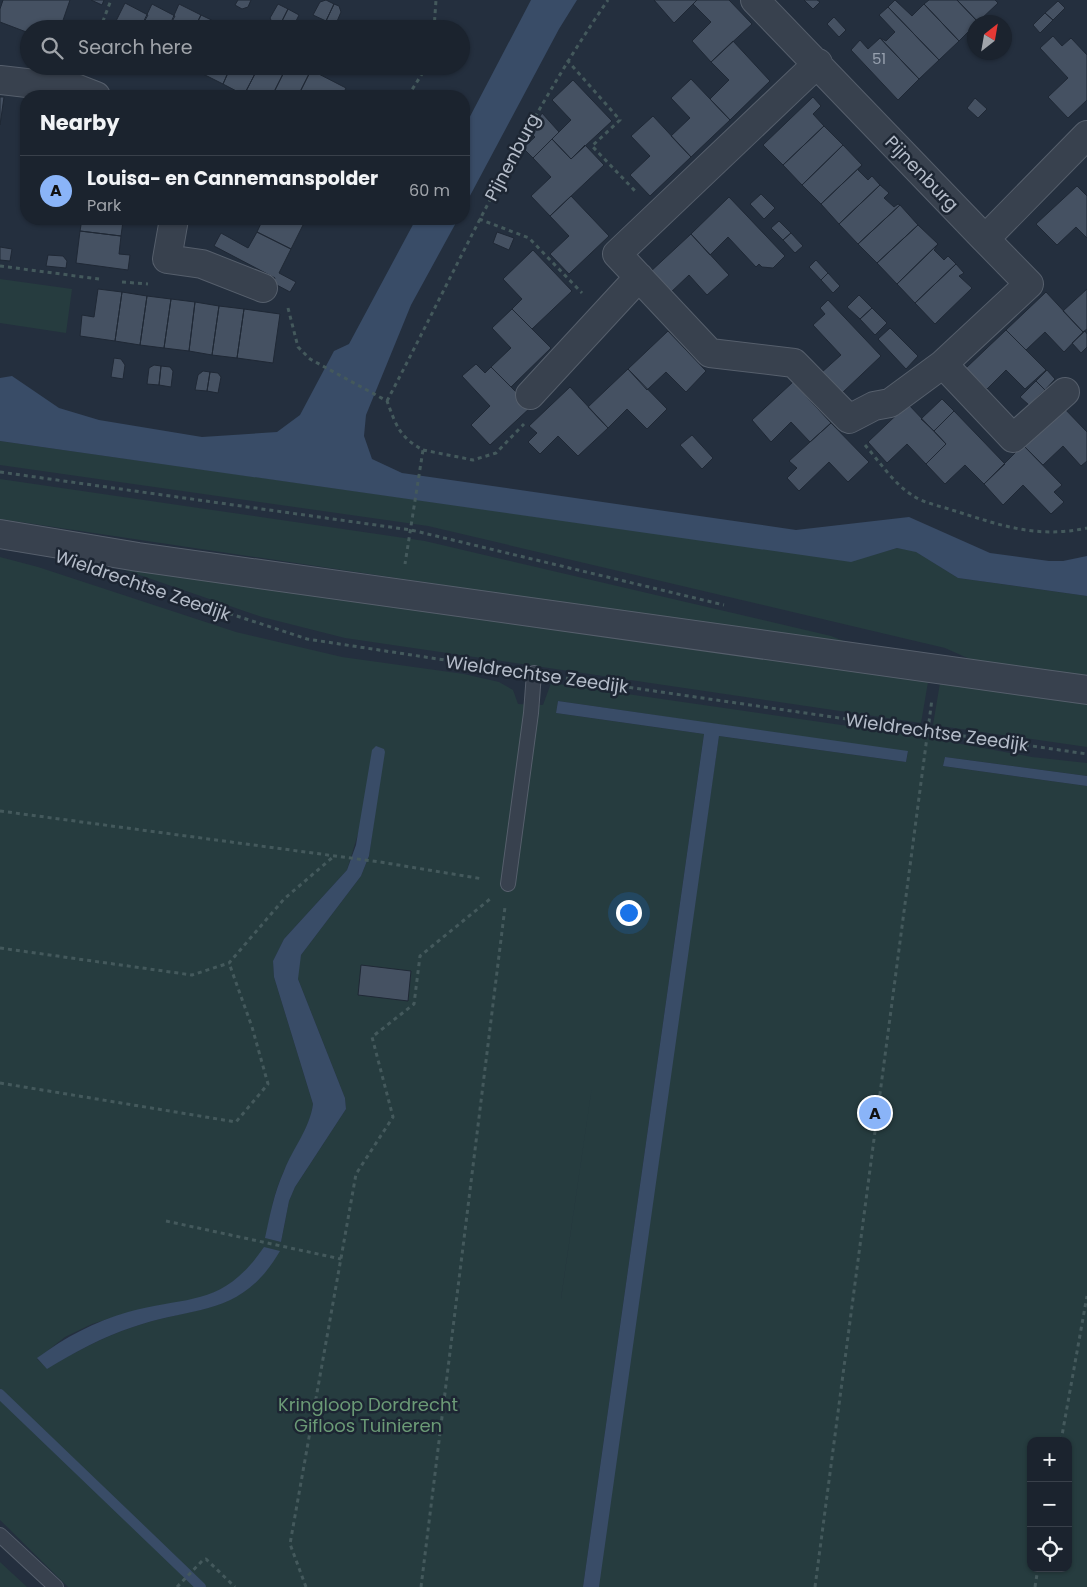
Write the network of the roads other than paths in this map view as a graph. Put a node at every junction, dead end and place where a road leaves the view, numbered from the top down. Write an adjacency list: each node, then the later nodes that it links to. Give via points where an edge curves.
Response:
1 (754, 0): 2 (street, Pijnenburg)
2 (818, 64): 7 (street, Pijnenburg); 8 (street, via 617,254)
3 (0, 80): 4 (street)
4 (81, 90)
5 (1087, 135): 7 (street)
6 (173, 225): 9 (street, via 167,259 202,264)
7 (985, 238): 10 (street, Pijnenburg, via 1029,284)
8 (639, 278): 10 (street, Pijnenburg, via 710,352 794,363 849,419 874,406 890,403); 12 (street)
9 (263, 288)
10 (943, 364): 11 (street, via 1013,438)
11 (1065, 392)
12 (530, 395)
13 (0, 534): 15 (street, Wieldrechtse Zeedijk, via 138,557)
14 (534, 673): 16 (lane)
15 (1087, 690)
16 (508, 884)
17 (0, 1535): 18 (lane)
18 (56, 1587)

